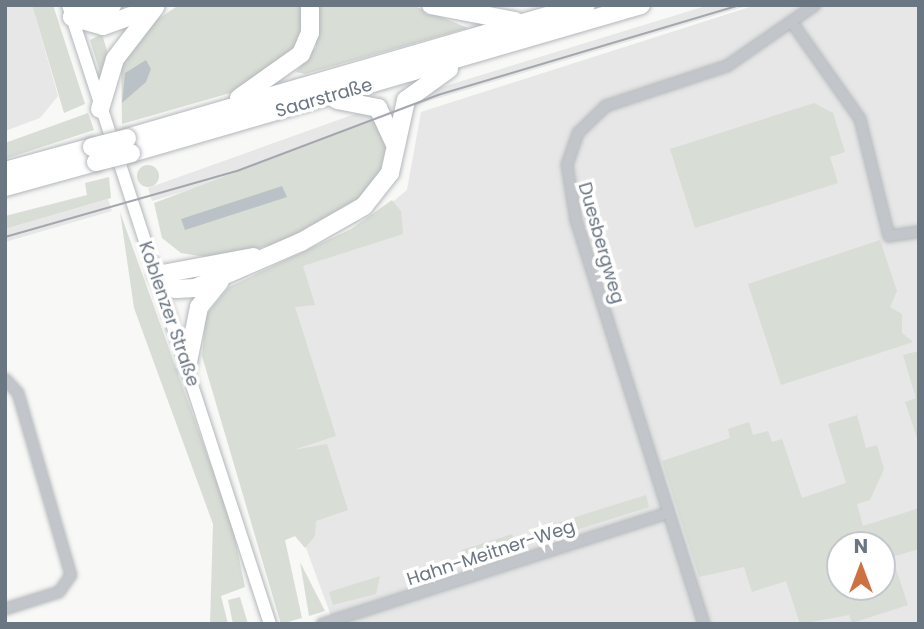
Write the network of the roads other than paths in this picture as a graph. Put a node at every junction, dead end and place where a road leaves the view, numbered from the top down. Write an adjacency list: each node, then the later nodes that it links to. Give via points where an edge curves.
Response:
1 (112, 5): 8 (highway)
2 (310, 5): 14 (highway, via 310,33 293,63)
3 (430, 5): 9 (highway, via 472,18)
4 (586, 5): 9 (highway, Saarstraße)
5 (641, 5): 11 (highway, Saarstraße)
6 (815, 5): 10 (street, Duesbergweg)
7 (158, 6): 8 (highway, via 103,26); 13 (highway, via 116,59)
8 (70, 11): 13 (main road, Koblenzer Straße)
9 (529, 22): 14 (highway, Saarstraße)
10 (793, 24): 20 (street, via 860,119 889,236); 26 (street, Duesbergweg, via 727,66 606,106 570,150 566,185 574,216)
11 (480, 53): 12 (highway, Saarstraße); 16 (highway, via 410,95)
12 (320, 99): 15 (highway, Saarstraße); 16 (highway, via 375,106)
13 (100, 109): 22 (main road, Koblenzer Straße)
14 (209, 114): 15 (highway, Saarstraße)
15 (129, 145): 17 (highway, Saarstraße, bridge)
16 (395, 146): 21 (highway, via 390,173 375,197)
17 (94, 154): 18 (highway, Saarstraße); 19 (highway, Saarstraße)
18 (5, 171)
19 (5, 187)
20 (919, 232)
21 (272, 254): 22 (highway); 23 (highway)
22 (157, 275): 23 (highway, via 180,290); 24 (main road, Koblenzer Straße)
23 (223, 278): 24 (highway, via 199,307)
24 (187, 367): 29 (main road, Koblenzer Straße)
25 (5, 379): 27 (street, via 18,393 71,575 59,592)
26 (668, 513): 28 (street, Hahn-Meitner-Weg); 30 (street, Duesbergweg)
27 (5, 609)
28 (325, 623)
29 (270, 624)
30 (704, 624)

